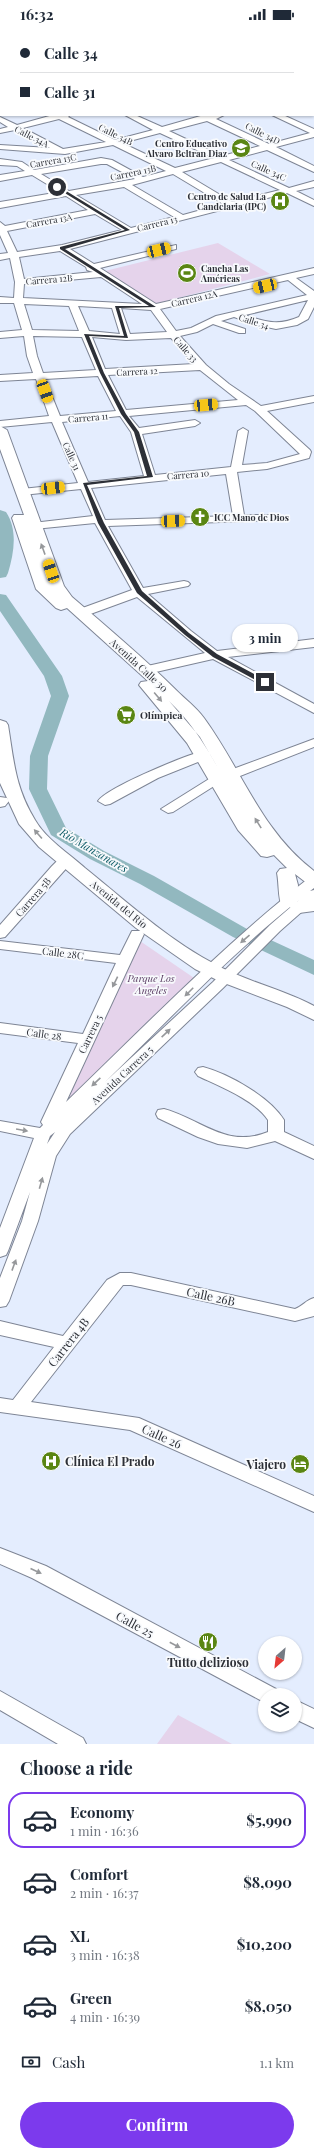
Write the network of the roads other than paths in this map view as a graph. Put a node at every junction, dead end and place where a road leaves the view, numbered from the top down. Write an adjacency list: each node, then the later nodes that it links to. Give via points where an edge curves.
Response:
1 (61, 116): 6 (street); 11 (street, Calle 34B)
2 (131, 116): 7 (street, Calle 34C)
3 (206, 116): 7 (street); 13 (street, Calle 34D)
4 (278, 116): 9 (street)
5 (0, 119): 6 (street, Calle 34A)
6 (15, 127): 8 (street); 14 (street, Calle 34A)
7 (161, 129): 11 (street); 15 (street, Calle 34C)
8 (0, 131)
9 (314, 132)
10 (314, 135): 13 (street, Carrera 13B)
11 (112, 143): 14 (street); 18 (street, Calle 34B)
12 (0, 147): 14 (street)
13 (267, 147): 15 (street, Carrera 13B); 17 (street, Calle 34D)
14 (65, 152)
15 (221, 160): 18 (street, Carrera 13B); 24 (street, Calle 34C)
16 (0, 162): 19 (street, via 22,166)
17 (314, 169)
18 (176, 172): 21 (street, Carrera 13B); 28 (street, Calle 34B)
19 (32, 174): 20 (street, Carrera 13C); 21 (street, Carrera 13C, via 109,162); 25 (street)
20 (0, 178)
21 (144, 180): 22 (street, Carrera 13B)
22 (125, 184): 25 (street, Carrera 13B); 30 (street)
23 (314, 184): 24 (street, Carrera 13)
24 (290, 190): 26 (street, Calle 34C); 28 (street, Carrera 13)
25 (69, 194): 27 (street, Carrera 13B); 29 (street)
26 (314, 202)
27 (0, 205)
28 (230, 205): 30 (street, Carrera 13)
29 (96, 211): 31 (street, Carrera 13A); 32 (street)
30 (181, 216): 32 (street, Carrera 13)
31 (1, 227): 35 (street, Calle 31)
32 (128, 230): 34 (street, Carrera 13)
33 (173, 247): 37 (street)
34 (62, 248): 35 (street, Carrera 13); 37 (street, Calle 33)
35 (14, 256): 36 (street, Carrera 13); 42 (street, Calle 31)
36 (0, 257)
37 (90, 268): 39 (street, Calle 33)
38 (314, 271): 48 (street, Carrera 12A)
39 (102, 274): 42 (street, Carrera 12B); 48 (street, Calle 33)
40 (314, 274): 41 (street)
41 (292, 279): 43 (street); 48 (street)
42 (20, 282): 45 (street, Calle 31)
43 (314, 297): 49 (street); 49 (street, Calle 34, via 303,319 287,325 274,327)
44 (0, 300): 45 (street, Carrera 12A)
45 (18, 301): 46 (street, Carrera 12A); 52 (street, Calle 31)
46 (72, 303): 47 (street, Carrera 12A); 53 (street)
47 (116, 307): 48 (street, Carrera 12A); 56 (street)
48 (155, 309): 55 (street, Calle 33)
49 (233, 314): 50 (street)
50 (213, 321): 51 (street); 55 (street, via 194,330)
51 (242, 331)
52 (28, 333): 53 (street); 54 (street); 59 (street, Calle 31, via 32,356)
53 (86, 334): 56 (street); 58 (street)
54 (0, 335)
55 (174, 335): 56 (street); 57 (street, Calle 33)
56 (126, 337)
57 (202, 367): 58 (street, Carrera 12); 62 (street, Calle 33)
58 (102, 373): 59 (street, Carrera 12); 64 (street)
59 (40, 376): 60 (street, Carrera 12); 65 (street, Calle 31)
60 (0, 378)
61 (314, 400): 63 (street)
62 (247, 402): 63 (street, Calle 33); 64 (street, Carrera 11)
63 (259, 409): 70 (street, Calle 33, via 306,452)
64 (123, 414): 65 (street, Carrera 11); 69 (street)
65 (56, 420): 67 (street, Carrera 11); 74 (street, Calle 31)
66 (195, 423): 69 (street)
67 (0, 430): 75 (main road, Avenida Calle 30)
68 (243, 431): 72 (street)
69 (136, 432): 73 (street)
70 (305, 456): 72 (street, Carrera 10, via 267,466)
71 (0, 463): 79 (main road, Avenida Calle 30)
72 (234, 469): 73 (street, Carrera 10); 77 (street)
73 (150, 477): 74 (street, Carrera 10)
74 (84, 484): 75 (street, Carrera 10); 78 (street, Calle 31)
75 (22, 492): 79 (main road, Avenida Calle 30)
76 (273, 518): 77 (street)
77 (239, 519): 78 (street)
78 (100, 521): 79 (street); 81 (street, Calle 31)
79 (28, 526): 82 (main road, Avenida Calle 30, one-way to 79, via 66,600 57,587); 89 (main road, Avenida Calle 30, one-way to 89, via 44,589 135,670)
80 (184, 584): 81 (street)
81 (139, 592): 82 (street); 84 (street, Calle 31)
82 (81, 612): 85 (main road, Avenida Calle 30)
83 (314, 643): 84 (street)
84 (215, 655): 85 (street); 86 (street, Calle 31)
85 (147, 670): 90 (main road, Avenida Calle 30, via 197,719 217,749)
86 (314, 709)
87 (0, 725): 94 (main road, Avenida del Río, one-way to 87, via 28,824 14,798 8,782)
88 (314, 743): 90 (street)
89 (203, 754): 90 (main road, Avenida Calle 30); 92 (street, via 167,768)
90 (224, 776): 93 (street); 95 (main road, Avenida Calle 30, via 244,826); 96 (main road, Avenida Calle 30, one-way to 90, via 300,870 268,838)
91 (1, 800): 94 (main road, Avenida del Río, via 29,843)
92 (105, 801)
93 (168, 809)
94 (62, 865): 98 (street, Carrera 5B); 99 (main road, Avenida del Río); 102 (main road, Avenida del Río)
95 (286, 873): 96 (main road, Avenida Calle 30); 97 (main road, via 289,885)
96 (312, 887): 97 (street, Avenida Carrera 5)
97 (300, 904): 102 (street, Avenida Carrera 5, via 269,926)
98 (0, 934)
99 (137, 934): 101 (street, Carrera 5); 102 (main road, Avenida del Río)
100 (0, 946): 101 (street, Calle 28C)
101 (126, 960): 106 (street, Carrera 5, one-way to 106)
102 (214, 977): 103 (main road, Avenida del Río, via 294,1003); 104 (main road, Avenida del Río); 110 (street, Avenida Carrera 5, one-way to 110); 114 (street, Avenida Carrera 5, one-way to 102, via 48,1156 64,1130)
103 (314, 1014)
104 (314, 1027)
105 (0, 1028): 106 (street, Calle 28)
106 (87, 1039): 110 (street, Carrera 5)
107 (203, 1072): 111 (street, via 258,1102 270,1112 275,1119)
108 (164, 1114): 111 (street, via 200,1133 223,1140 253,1141)
109 (0, 1126): 110 (street, one-way to 110)
110 (43, 1134): 113 (street, Avenida Carrera 5)
111 (276, 1135): 112 (street)
112 (314, 1153)
113 (6, 1217): 114 (street); 115 (street, Avenida Carrera 5)
114 (30, 1221): 117 (street, Avenida Carrera 5, one-way to 114)
115 (0, 1251)
116 (120, 1279): 118 (street, Calle 26B, via 130,1279 295,1315); 120 (street, Carrera 4B, via 113,1284)
117 (0, 1301)
118 (308, 1309)
119 (0, 1328): 120 (street)
120 (67, 1343): 121 (street, Carrera 4B)
121 (9, 1406): 122 (street, Calle 26, via 133,1423)
122 (314, 1504)
123 (0, 1556): 124 (street, Calle 25, one-way to 124, via 39,1572)
124 (258, 1689)
125 (0, 1700): 128 (street)
126 (302, 1713): 127 (street)
127 (314, 1719)
128 (76, 1744)

